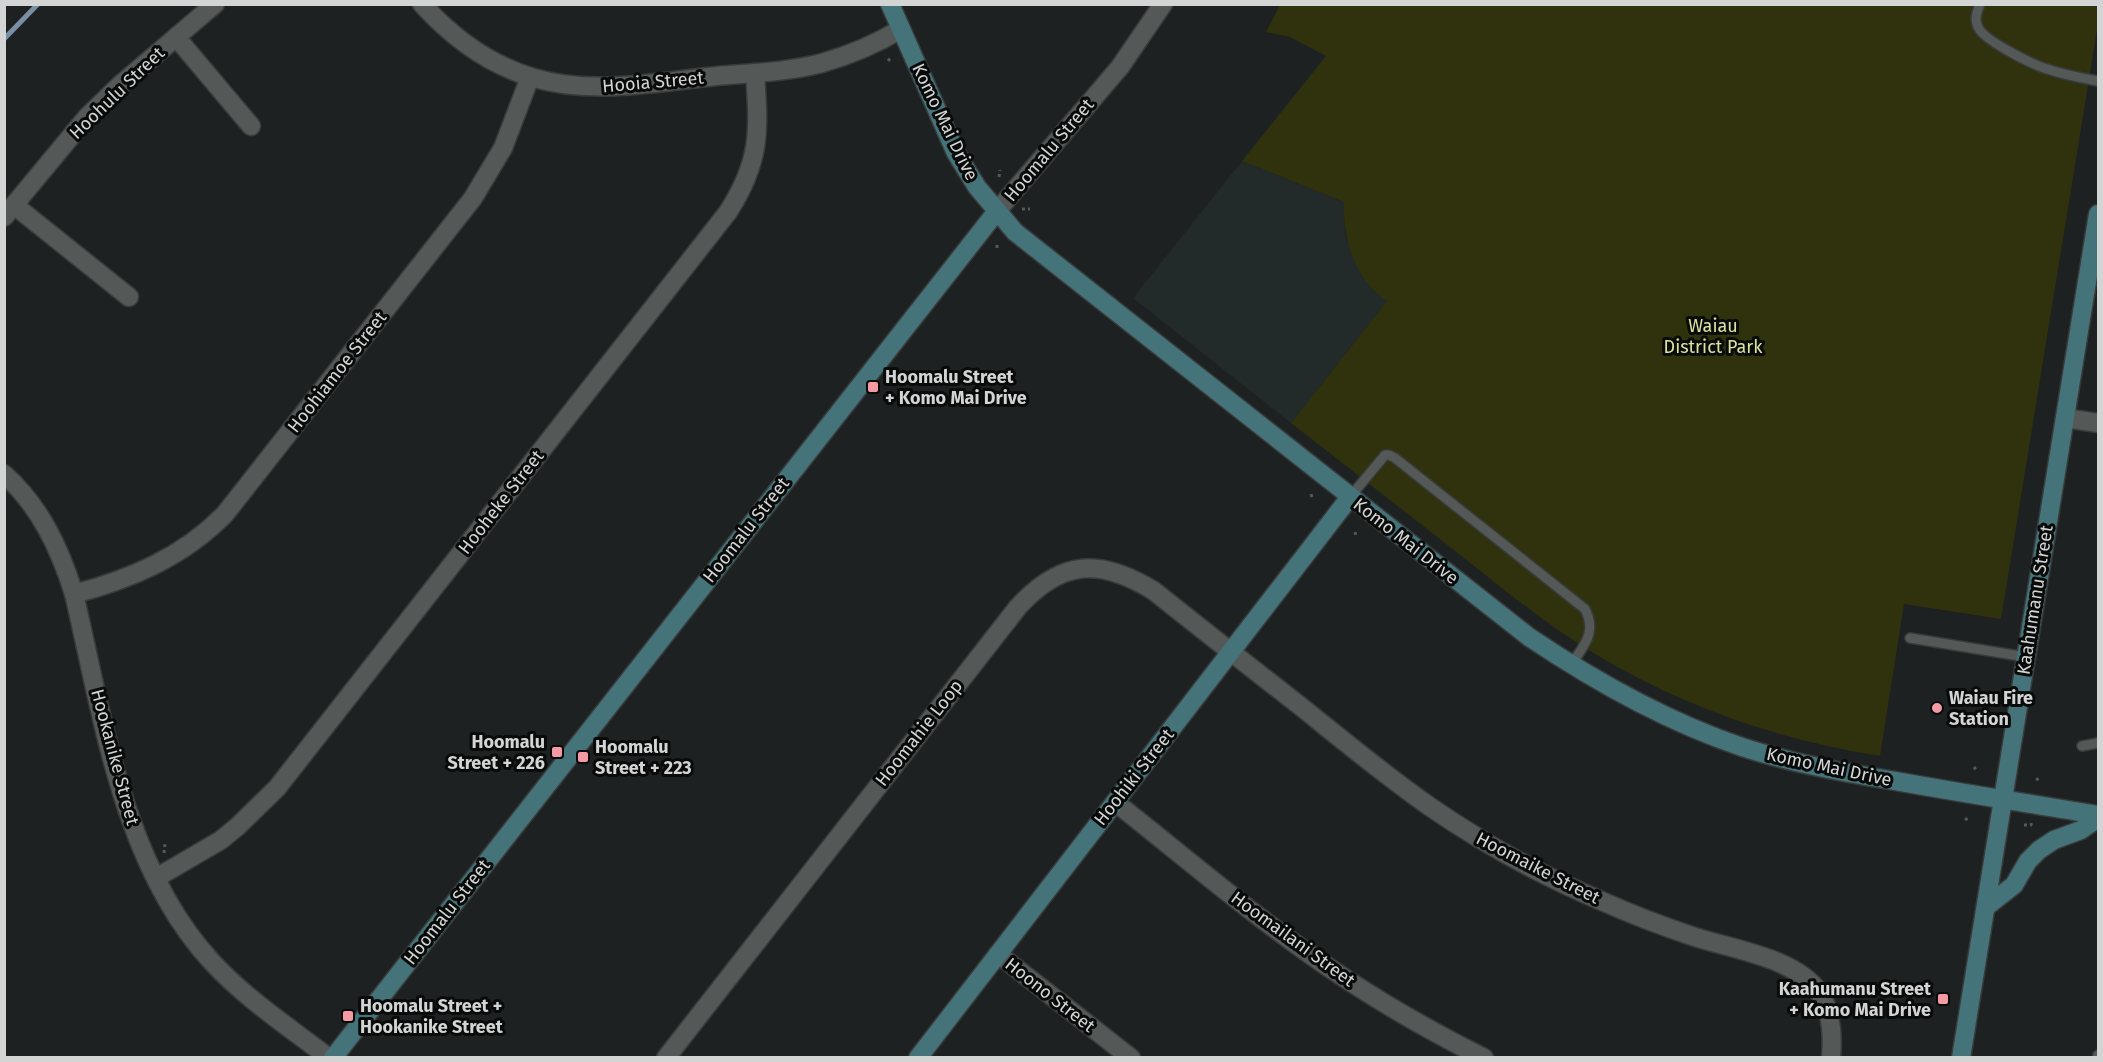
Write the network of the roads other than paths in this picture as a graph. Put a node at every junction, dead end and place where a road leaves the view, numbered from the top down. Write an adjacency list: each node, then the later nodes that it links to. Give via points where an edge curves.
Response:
1 (215, 4): 7 (street, Hoohulu Street)
2 (422, 4): 9 (street, Hooia Street, via 439,23 479,53)
3 (890, 4): 6 (street, Komo Mai Drive)
4 (1162, 4): 13 (street, Hoomalu Street, via 1120,67)
5 (1980, 4): 10 (lane, via 1977,26 1992,42 2044,68)
6 (901, 29): 8 (street, Hooia Street, via 830,61); 13 (street, Komo Mai Drive, via 957,153)
7 (176, 38): 11 (street); 12 (street, Hoohulu Street, via 87,117)
8 (755, 73): 9 (street, Hooia Street, via 595,87); 30 (street, Hooheke Street, via 758,123 754,160 728,212 277,788 221,840)
9 (530, 77): 20 (street, Hoohiamoe Street, via 503,148 473,198 225,514 198,539 162,562 119,581)
10 (2098, 81)
11 (251, 126)
12 (9, 211): 15 (street)
13 (997, 211): 19 (street, Komo Mai Drive, via 1030,246); 33 (street, Hoomalu Street)
14 (2098, 214): 16 (street, Kaahumanu Street)
15 (129, 297)
16 (2065, 418): 17 (street); 23 (street, Kaahumanu Street)
17 (2098, 423)
18 (4, 474): 20 (street, Hookanike Street, via 25,495 49,531)
19 (1350, 497): 22 (street, Hoohiki Street); 24 (street, Komo Mai Drive, via 1529,637); 24 (lane, via 1385,455 1395,458 1586,609 1591,620 1589,636)
20 (74, 594): 30 (street, Hookanike Street, via 125,805)
21 (1910, 639): 23 (lane)
22 (1231, 652): 28 (street, Hoohiki Street); 34 (street, Hoomahie Loop, via 1154,591 1121,573 1082,568 1040,586 1018,607); 38 (street, Hoomaike Street, via 1400,785 1533,869 1604,902 1775,962 1802,976 1819,992 1828,1013)
23 (2026, 657): 27 (street, Kaahumanu Street)
24 (1571, 665): 27 (street, Komo Mai Drive, via 1666,717 1741,747 1852,775)
25 (2098, 743): 26 (lane)
26 (2082, 746)
27 (2003, 799): 29 (street, Komo Mai Drive); 31 (street, Kaahumanu Street)
28 (1115, 802): 32 (street, Hoohiki Street); 37 (street, Hoomailani Street, via 1281,933 1346,979)
29 (2098, 817): 31 (street, via 2039,850 2014,885)
30 (156, 878): 33 (street, Hookanike Street, via 194,942 217,968)
31 (1986, 907): 39 (street, Kaahumanu Street)
32 (998, 954): 35 (street, Hoohiki Street); 36 (street, Hoono Street)
33 (331, 1058)
34 (666, 1058)
35 (918, 1058)
36 (1131, 1058)
37 (1484, 1058)
38 (1831, 1058)
39 (1961, 1058)

